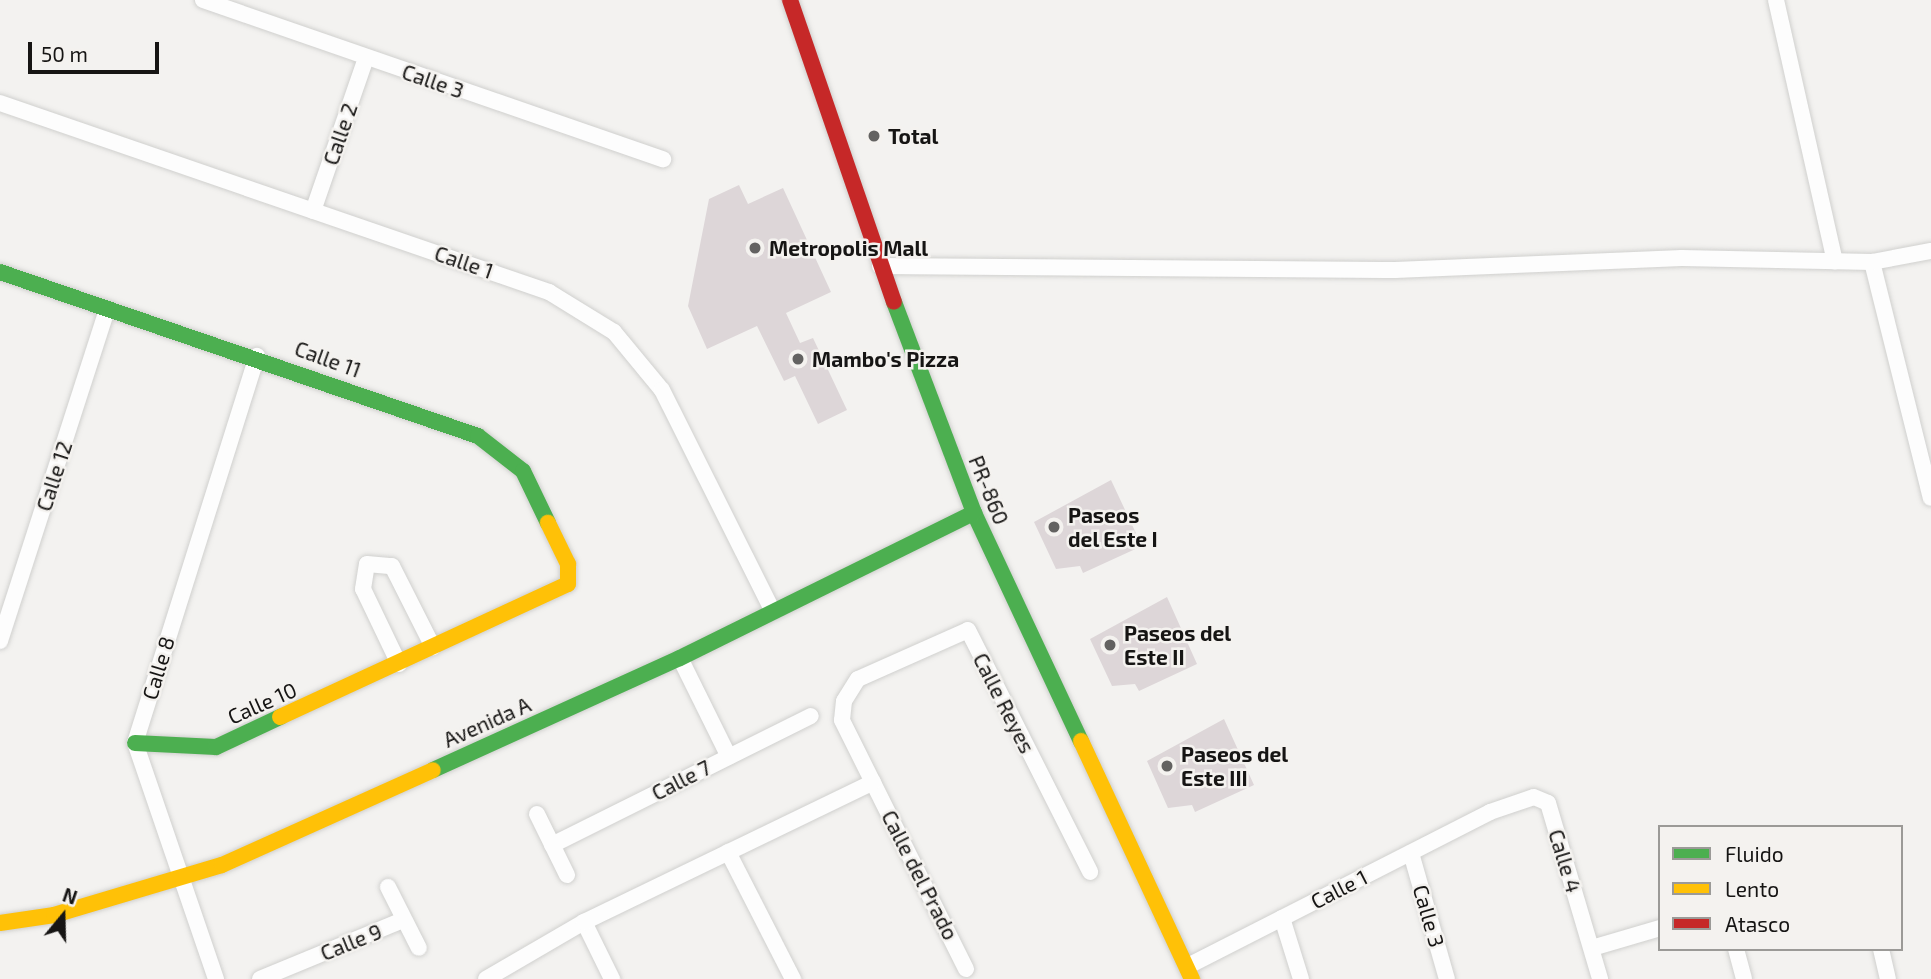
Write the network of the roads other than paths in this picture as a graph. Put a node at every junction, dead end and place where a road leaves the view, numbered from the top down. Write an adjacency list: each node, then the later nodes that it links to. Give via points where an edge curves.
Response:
1 (204, 0): 4 (street, Calle 3)
2 (790, 0): 11 (street, PR-860 / PR-860)
3 (1776, 0): 9 (street)
4 (366, 58): 6 (street, Calle 3); 7 (street, Calle 2)
5 (0, 103): 7 (street, Calle 1)
6 (663, 159)
7 (313, 211): 18 (street, Calle 1, via 549,292 614,332 662,390)
8 (1931, 251): 10 (street)
9 (1835, 261): 10 (street); 11 (street, via 1682,258 1395,270)
10 (1872, 262): 15 (street)
11 (880, 266): 16 (street, PR-860 / PR-860)
12 (0, 272): 13 (street, Calle 11)
13 (107, 310): 14 (street, Calle 11); 19 (street, Calle 12)
14 (257, 356): 17 (street, Calle 11, via 478,436 523,471); 24 (street, Calle 8)
15 (1931, 498)
16 (974, 513): 18 (street, Avenida A); 46 (street, PR-860 / PR-860)
17 (568, 574): 20 (street, Calle 10, via 568,584)
18 (773, 612): 21 (street, Avenida A)
19 (0, 641)
20 (433, 647): 22 (street, Calle 10); 22 (street, via 391,566 367,564 363,589)
21 (680, 658): 25 (street); 34 (street, Avenida A)
22 (398, 664): 24 (street, Calle 10, via 216,747)
23 (811, 716): 25 (street, Calle 7)
24 (135, 743): 34 (street)
25 (729, 757): 29 (street, Calle 7)
26 (873, 782): 30 (street); 32 (street, Calle Reyes, via 842,720 844,701 858,679 968,630); 45 (street, Calle del Prado)
27 (1490, 812): 31 (street, Calle 1); 42 (street, Calle 4, via 1534,797 1548,803)
28 (537, 814): 29 (street)
29 (552, 845): 33 (street)
30 (728, 852): 38 (street); 51 (street)
31 (1411, 853): 36 (street, Calle 1); 53 (street, Calle 3)
32 (1090, 872)
33 (566, 875)
34 (181, 880): 39 (street, Avenida A); 47 (street)
35 (388, 887): 37 (street)
36 (1282, 918): 46 (street, Calle 1); 52 (street)
37 (403, 920): 41 (street); 48 (street, Calle 9)
38 (584, 922): 49 (street); 50 (street)
39 (0, 923)
40 (1658, 929): 42 (street)
41 (419, 948)
42 (1592, 948): 54 (street, Calle 4)
43 (1737, 951): 55 (street)
44 (1881, 951): 56 (street)
45 (966, 969)
46 (1190, 972)
47 (216, 979)
48 (260, 979)
49 (486, 979)
50 (612, 979)
51 (793, 979)
52 (1301, 979)
53 (1447, 979)
54 (1600, 979)
55 (1744, 979)
56 (1888, 979)

